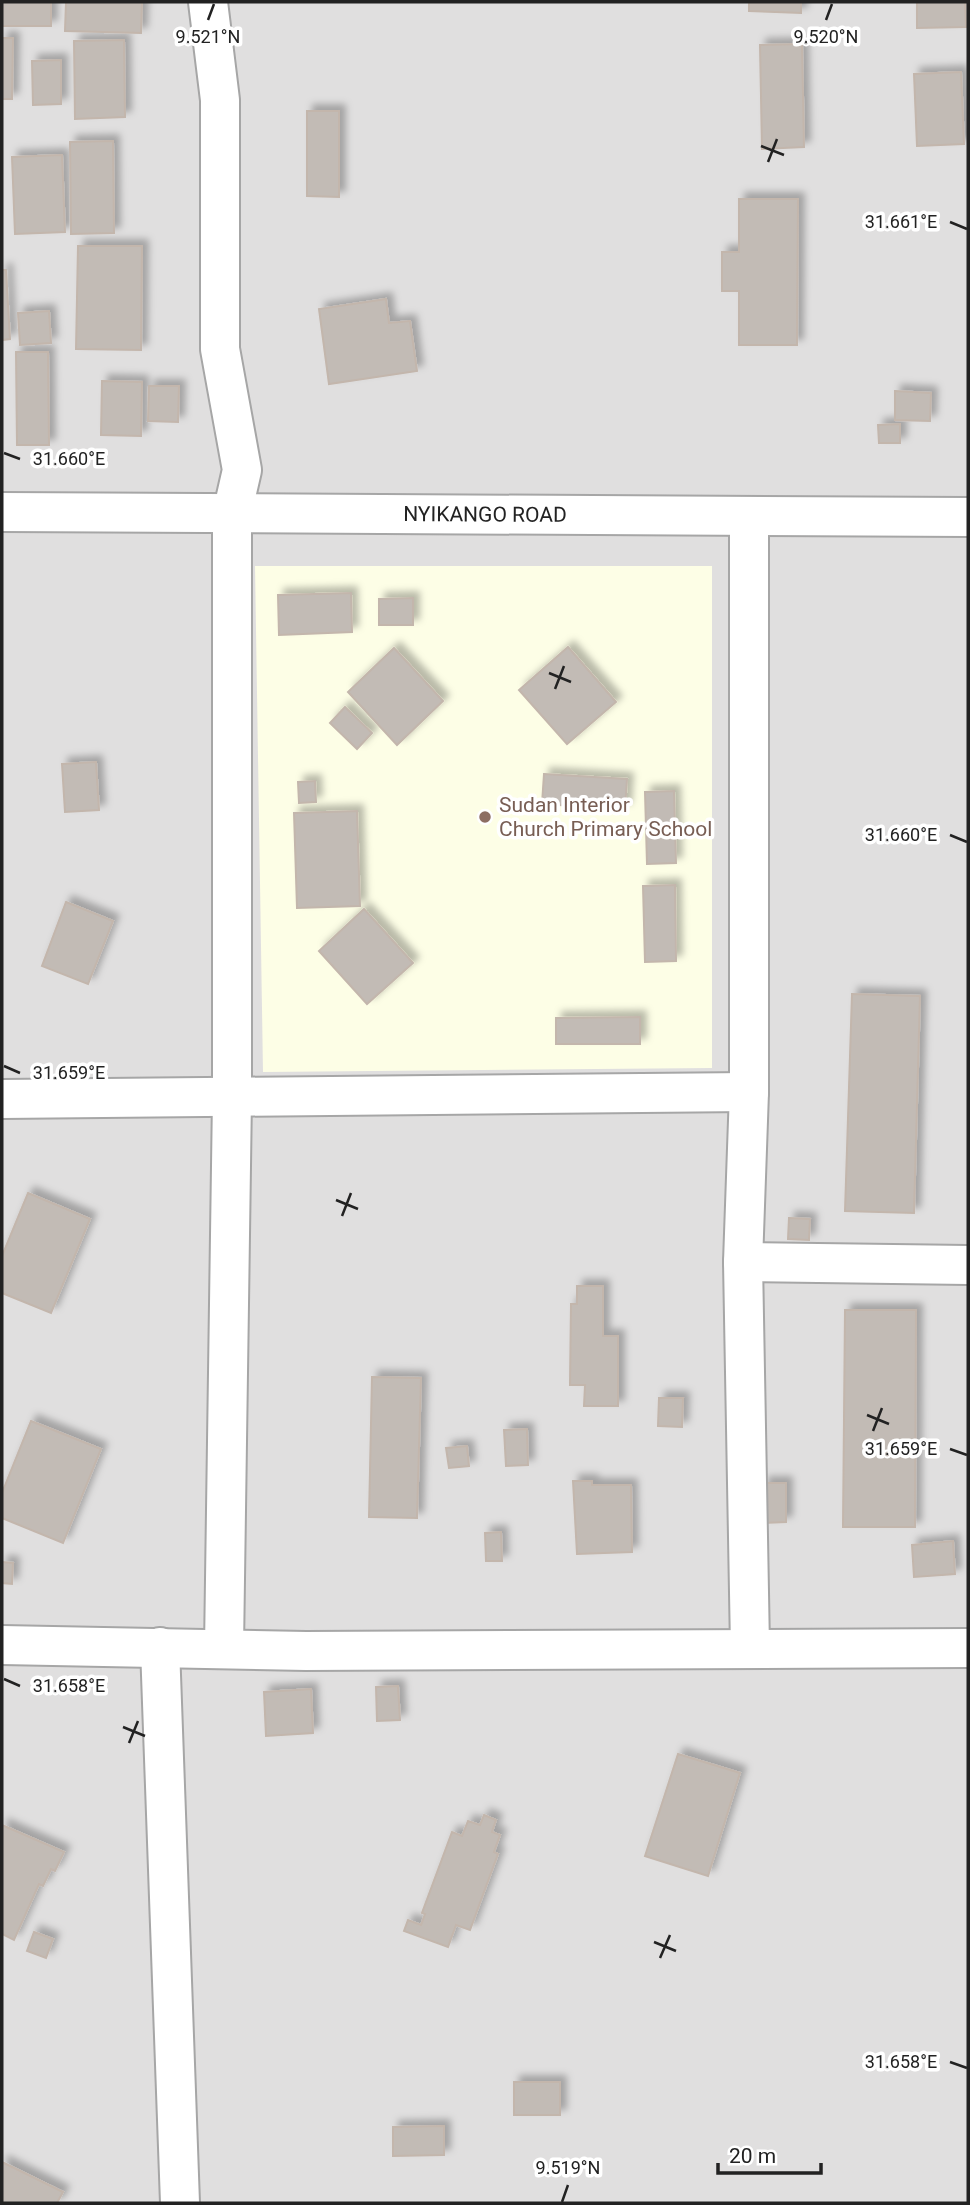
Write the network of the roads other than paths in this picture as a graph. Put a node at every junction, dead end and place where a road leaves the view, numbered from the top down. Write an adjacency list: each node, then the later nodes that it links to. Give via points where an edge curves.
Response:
1 (208, 2): 3 (street, via 220,100 220,349 242,470)
2 (2, 512): 3 (street, NYIKANGO ROAD)
3 (232, 514): 4 (street, NYIKANGO ROAD); 7 (street)
4 (750, 516): 5 (street, NYIKANGO ROAD); 6 (street)
5 (968, 517)
6 (749, 1092): 7 (street); 9 (street)
7 (232, 1097): 8 (street); 14 (street)
8 (2, 1099)
9 (743, 1262): 10 (street); 13 (street)
10 (968, 1265)
11 (2, 1645): 12 (street)
12 (160, 1647): 14 (street); 16 (street)
13 (750, 1647): 14 (street); 15 (street)
14 (224, 1648)
15 (968, 1648)
16 (180, 2203)

